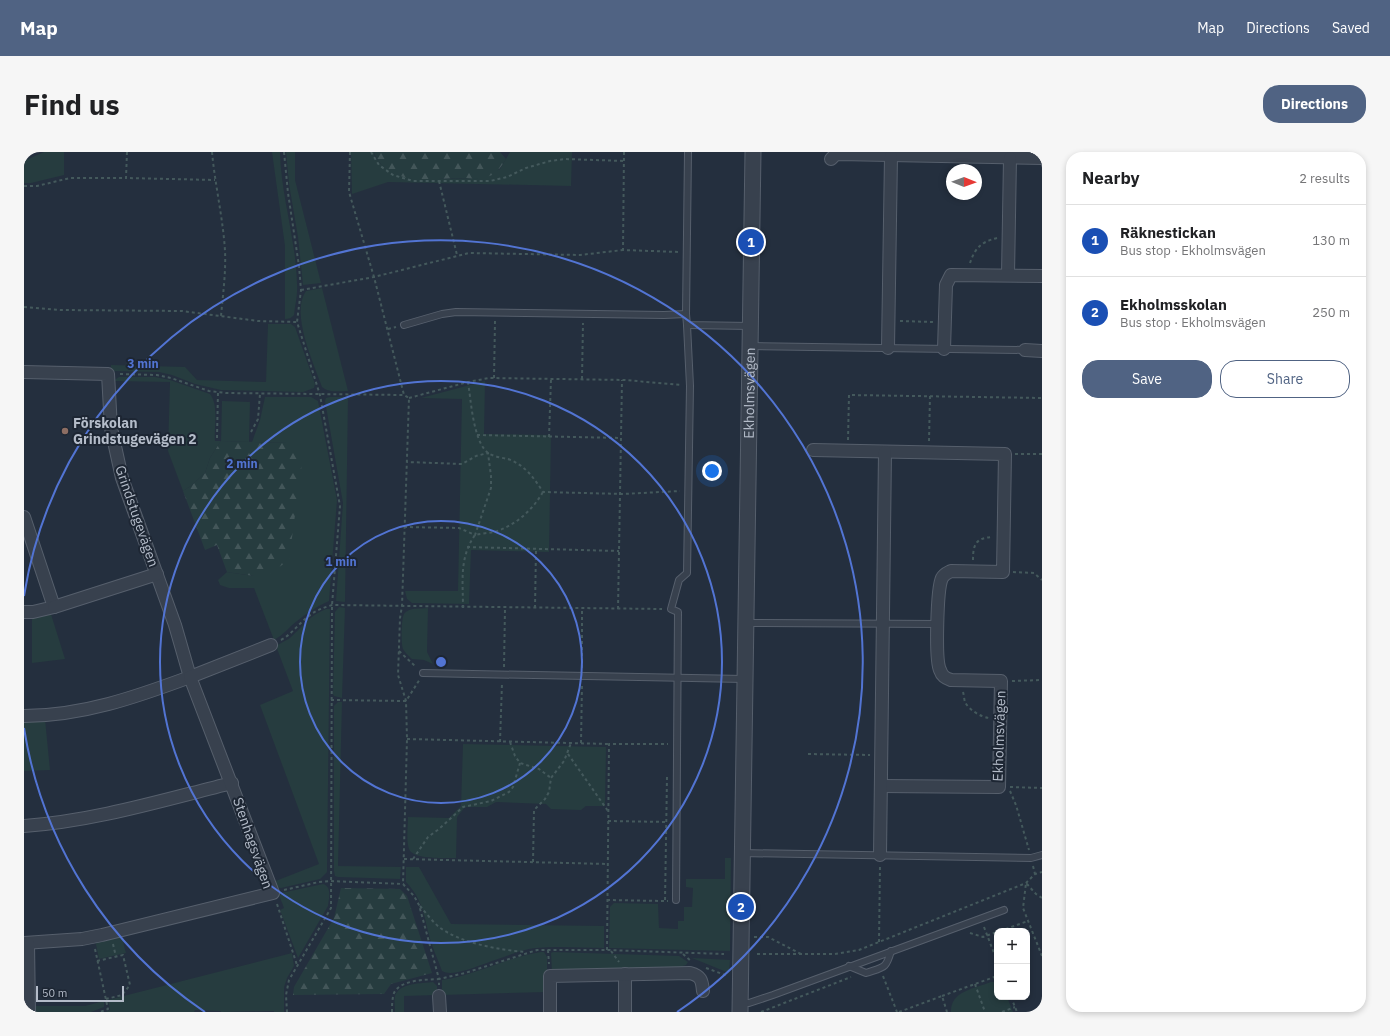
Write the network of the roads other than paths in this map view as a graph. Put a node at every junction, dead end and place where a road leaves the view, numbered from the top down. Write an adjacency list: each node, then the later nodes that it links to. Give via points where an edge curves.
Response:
1 (688, 152): 9 (lane)
2 (755, 156): 12 (street, Ekholmsvägen)
3 (891, 156): 4 (street); 6 (street, via 839,154); 14 (street)
4 (1010, 158): 5 (street); 7 (street)
5 (1042, 158)
6 (831, 159)
7 (1008, 275): 8 (street); 15 (street, via 951,276 948,279)
8 (1042, 276)
9 (686, 314): 10 (lane, via 456,312); 11 (lane)
10 (404, 325)
11 (686, 325): 12 (lane); 31 (lane, via 690,386 687,573 678,580 671,609 678,612)
12 (750, 326): 13 (street, Ekholmsvägen)
13 (750, 346): 14 (lane); 25 (street, Ekholmsvägen)
14 (888, 348): 15 (lane)
15 (944, 349): 16 (lane)
16 (1025, 350): 17 (street)
17 (1042, 351)
18 (24, 372): 22 (street, Grindstugevägen, via 108,374 111,428 122,478)
19 (813, 450): 20 (street)
20 (885, 452): 26 (street); 27 (street, Ekholmsvägen, via 1005,454 1003,572 951,571 945,574 939,589)
21 (24, 517): 23 (street)
22 (157, 574): 23 (street, Grindstugevägen); 30 (street, Grindstugevägen)
23 (54, 606): 24 (street, Grindstugevägen)
24 (24, 612)
25 (745, 623): 26 (lane); 32 (street, Ekholmsvägen)
26 (882, 624): 27 (lane); 35 (street)
27 (938, 624): 35 (street, Ekholmsvägen, via 938,665 945,678 1001,681 999,788)
28 (271, 645): 30 (street)
29 (423, 674): 31 (lane)
30 (190, 677): 33 (street, via 111,704 60,714); 34 (street, Grindstugevägen)
31 (678, 677): 32 (lane); 40 (lane)
32 (744, 679): 37 (street, Ekholmsvägen)
33 (24, 716)
34 (232, 783): 36 (street, Stenhagsvägen, via 103,816); 42 (street, Stenhagsvägen, via 273,893 92,937)
35 (881, 786): 39 (street)
36 (24, 826)
37 (741, 853): 39 (lane); 48 (street, Ekholmsvägen)
38 (1042, 855): 39 (lane, via 1031,858)
39 (880, 856)
40 (676, 900)
41 (1004, 910): 43 (lane, Ekholmsvägen)
42 (26, 943): 49 (street, Stenhagsvägen)
43 (891, 951): 44 (lane, Ekholmsvägen); 44 (lane, via 885,966 880,968 866,973)
44 (849, 966): 48 (lane, Ekholmsvägen)
45 (625, 974): 46 (street, via 690,973 702,980); 51 (street, via 550,976); 52 (street)
46 (703, 991)
47 (440, 996): 50 (street)
48 (740, 1008)
49 (29, 1012)
50 (440, 1012)
51 (550, 1012)
52 (625, 1012)

